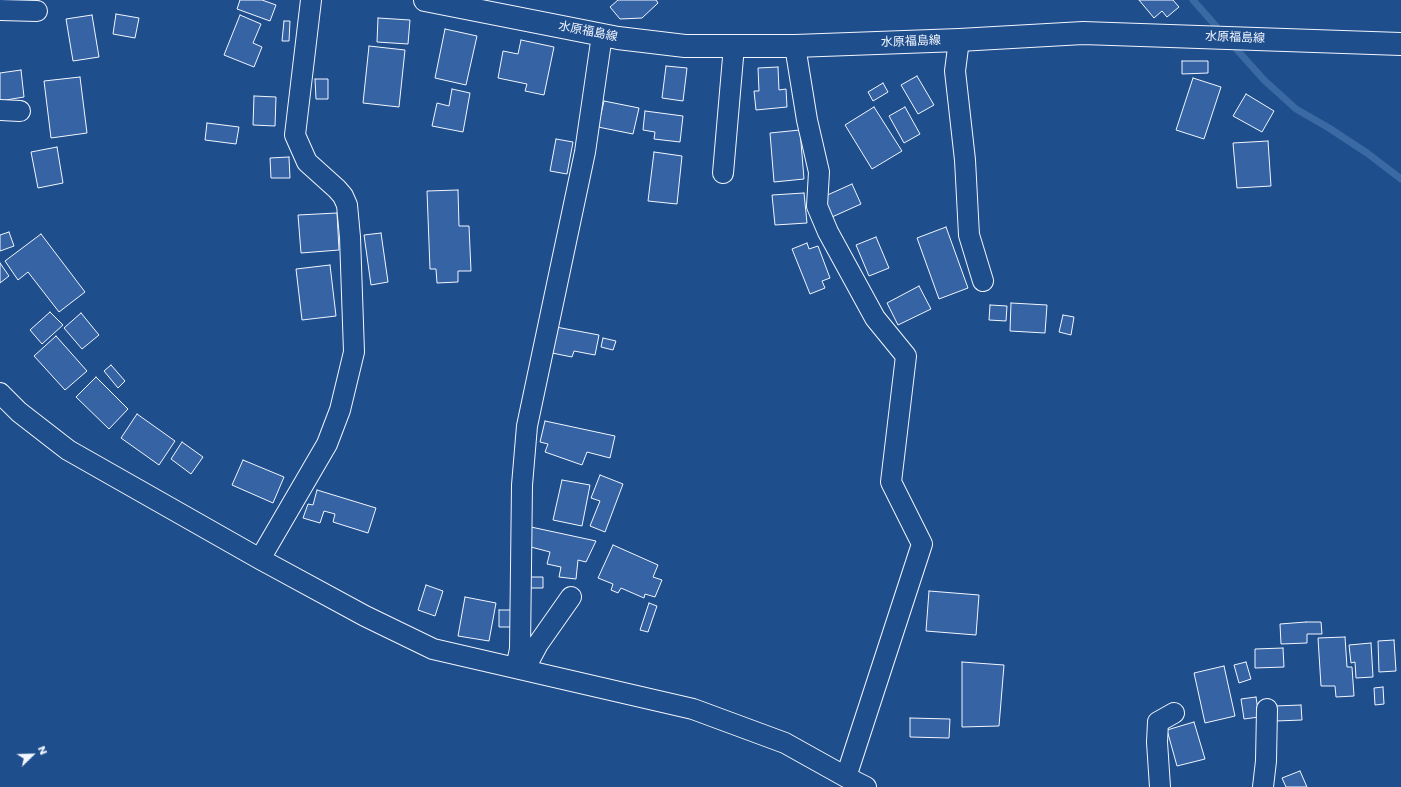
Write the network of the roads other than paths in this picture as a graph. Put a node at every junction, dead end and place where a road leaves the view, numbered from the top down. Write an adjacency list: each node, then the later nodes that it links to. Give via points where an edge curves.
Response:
1 (311, 0): 15 (street, via 295,135 307,162 337,189 347,206 354,352 340,410 327,444)
2 (425, 0): 5 (main road, 水原福島線)
3 (0, 10): 4 (street)
4 (37, 11)
5 (602, 35): 8 (main road, 水原福島線, via 685,46); 17 (street, via 585,152 527,426 522,485)
6 (958, 40): 7 (main road, 水原福島線, via 1083,33); 9 (main road, 水原福島線); 13 (street, via 955,71 965,160 969,235)
7 (1401, 44)
8 (734, 46): 9 (main road, 水原福島線); 12 (street)
9 (795, 46): 20 (street, via 807,120 819,172 817,206 828,232 875,318 906,356 891,482 922,544)
10 (0, 110): 11 (street)
11 (20, 111)
12 (723, 174)
13 (983, 281)
14 (0, 392): 15 (street, via 20,412 68,450)
15 (260, 559): 17 (street, via 365,616 433,649)
16 (571, 597): 17 (street)
17 (520, 669): 20 (street, via 693,709 785,742)
18 (1267, 709): 23 (street)
19 (1174, 713): 22 (street, via 1158,722)
20 (846, 777): 21 (street)
21 (866, 787)
22 (1160, 787)
23 (1263, 787)

